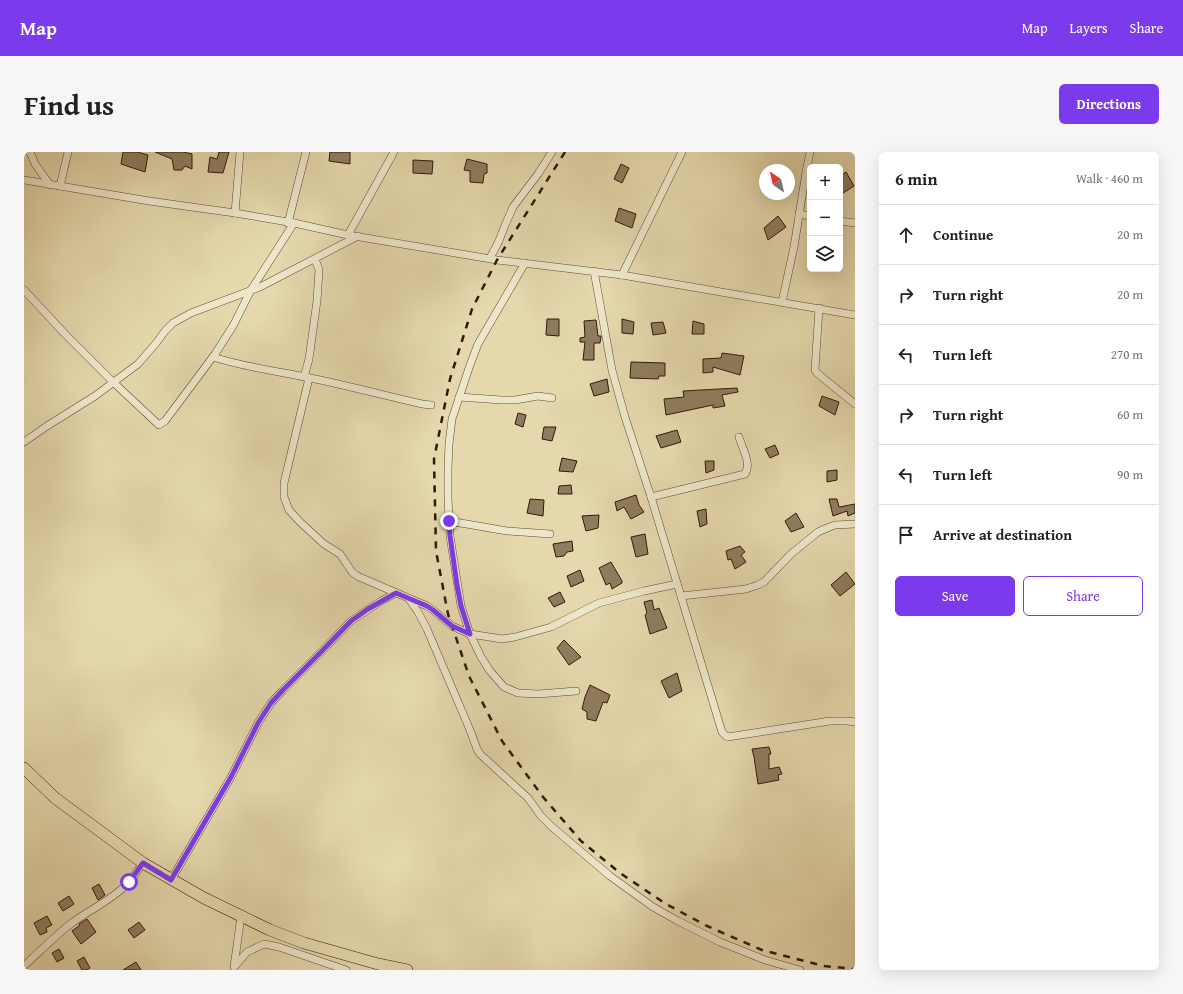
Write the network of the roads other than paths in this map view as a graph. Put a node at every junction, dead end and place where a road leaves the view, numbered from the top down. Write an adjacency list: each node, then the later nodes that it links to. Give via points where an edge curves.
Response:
1 (30, 152): 10 (street)
2 (68, 152): 11 (street)
3 (240, 152): 12 (street)
4 (306, 152): 16 (street)
5 (394, 152): 18 (street)
6 (552, 152): 20 (street, via 513,207)
7 (682, 152): 24 (street)
8 (810, 152): 13 (street)
9 (24, 180): 10 (street)
10 (50, 185): 11 (street)
11 (60, 186): 12 (street)
12 (235, 213): 16 (street)
13 (799, 214): 14 (street); 27 (street)
14 (807, 215)
15 (843, 221): 17 (street)
16 (291, 223): 18 (street); 26 (street)
17 (855, 223)
18 (348, 235): 19 (street)
19 (358, 236): 20 (street); 21 (street)
20 (490, 258): 22 (street)
21 (315, 259): 26 (street); 31 (street, via 319,270 317,301)
22 (525, 263): 23 (street); 33 (street, via 478,344)
23 (594, 271): 24 (street); 39 (street, via 612,370)
24 (622, 275): 27 (street)
25 (24, 290): 32 (street)
26 (251, 290): 30 (street, via 233,326); 32 (street, via 191,313 173,323 138,364)
27 (782, 302): 28 (street)
28 (819, 308): 29 (street); 35 (street, via 815,370)
29 (855, 315)
30 (213, 357): 31 (street); 32 (street, via 165,421 159,425)
31 (306, 377): 36 (street); 44 (street, via 284,484 284,497 289,510 324,544 340,554 357,576)
32 (113, 382): 38 (street)
33 (459, 397): 34 (street, via 501,400 538,396); 40 (street, via 452,419 449,444)
34 (552, 398)
35 (855, 404)
36 (431, 405)
37 (738, 438): 39 (street, via 747,461 745,474)
38 (24, 442)
39 (651, 496): 43 (street)
40 (449, 521): 42 (street, via 507,531); 47 (street, via 457,585)
41 (855, 524): 45 (street, via 835,526 818,532 758,585 746,589)
42 (550, 534)
43 (677, 584): 45 (street); 47 (street, via 599,603 556,625 515,637 499,639)
44 (396, 593): 46 (street); 52 (street, via 351,621 271,703)
45 (681, 596): 49 (street, via 723,734 728,737 830,721)
46 (409, 598): 47 (street, via 433,610 452,626); 58 (street, via 432,641 480,754 528,798 540,816 610,876 659,910 720,942 764,960)
47 (470, 634): 48 (street, via 490,671 499,683 509,690 538,694)
48 (576, 691)
49 (855, 722)
50 (24, 768): 51 (main road, via 55,798)
51 (143, 863): 52 (main road); 54 (street, via 124,887 69,925)
52 (171, 880): 53 (main road)
53 (241, 916): 55 (street); 57 (main road, via 304,943)
54 (24, 966)
55 (234, 968): 56 (street, via 247,952 264,944)
56 (346, 970)
57 (407, 970)
58 (800, 970)

